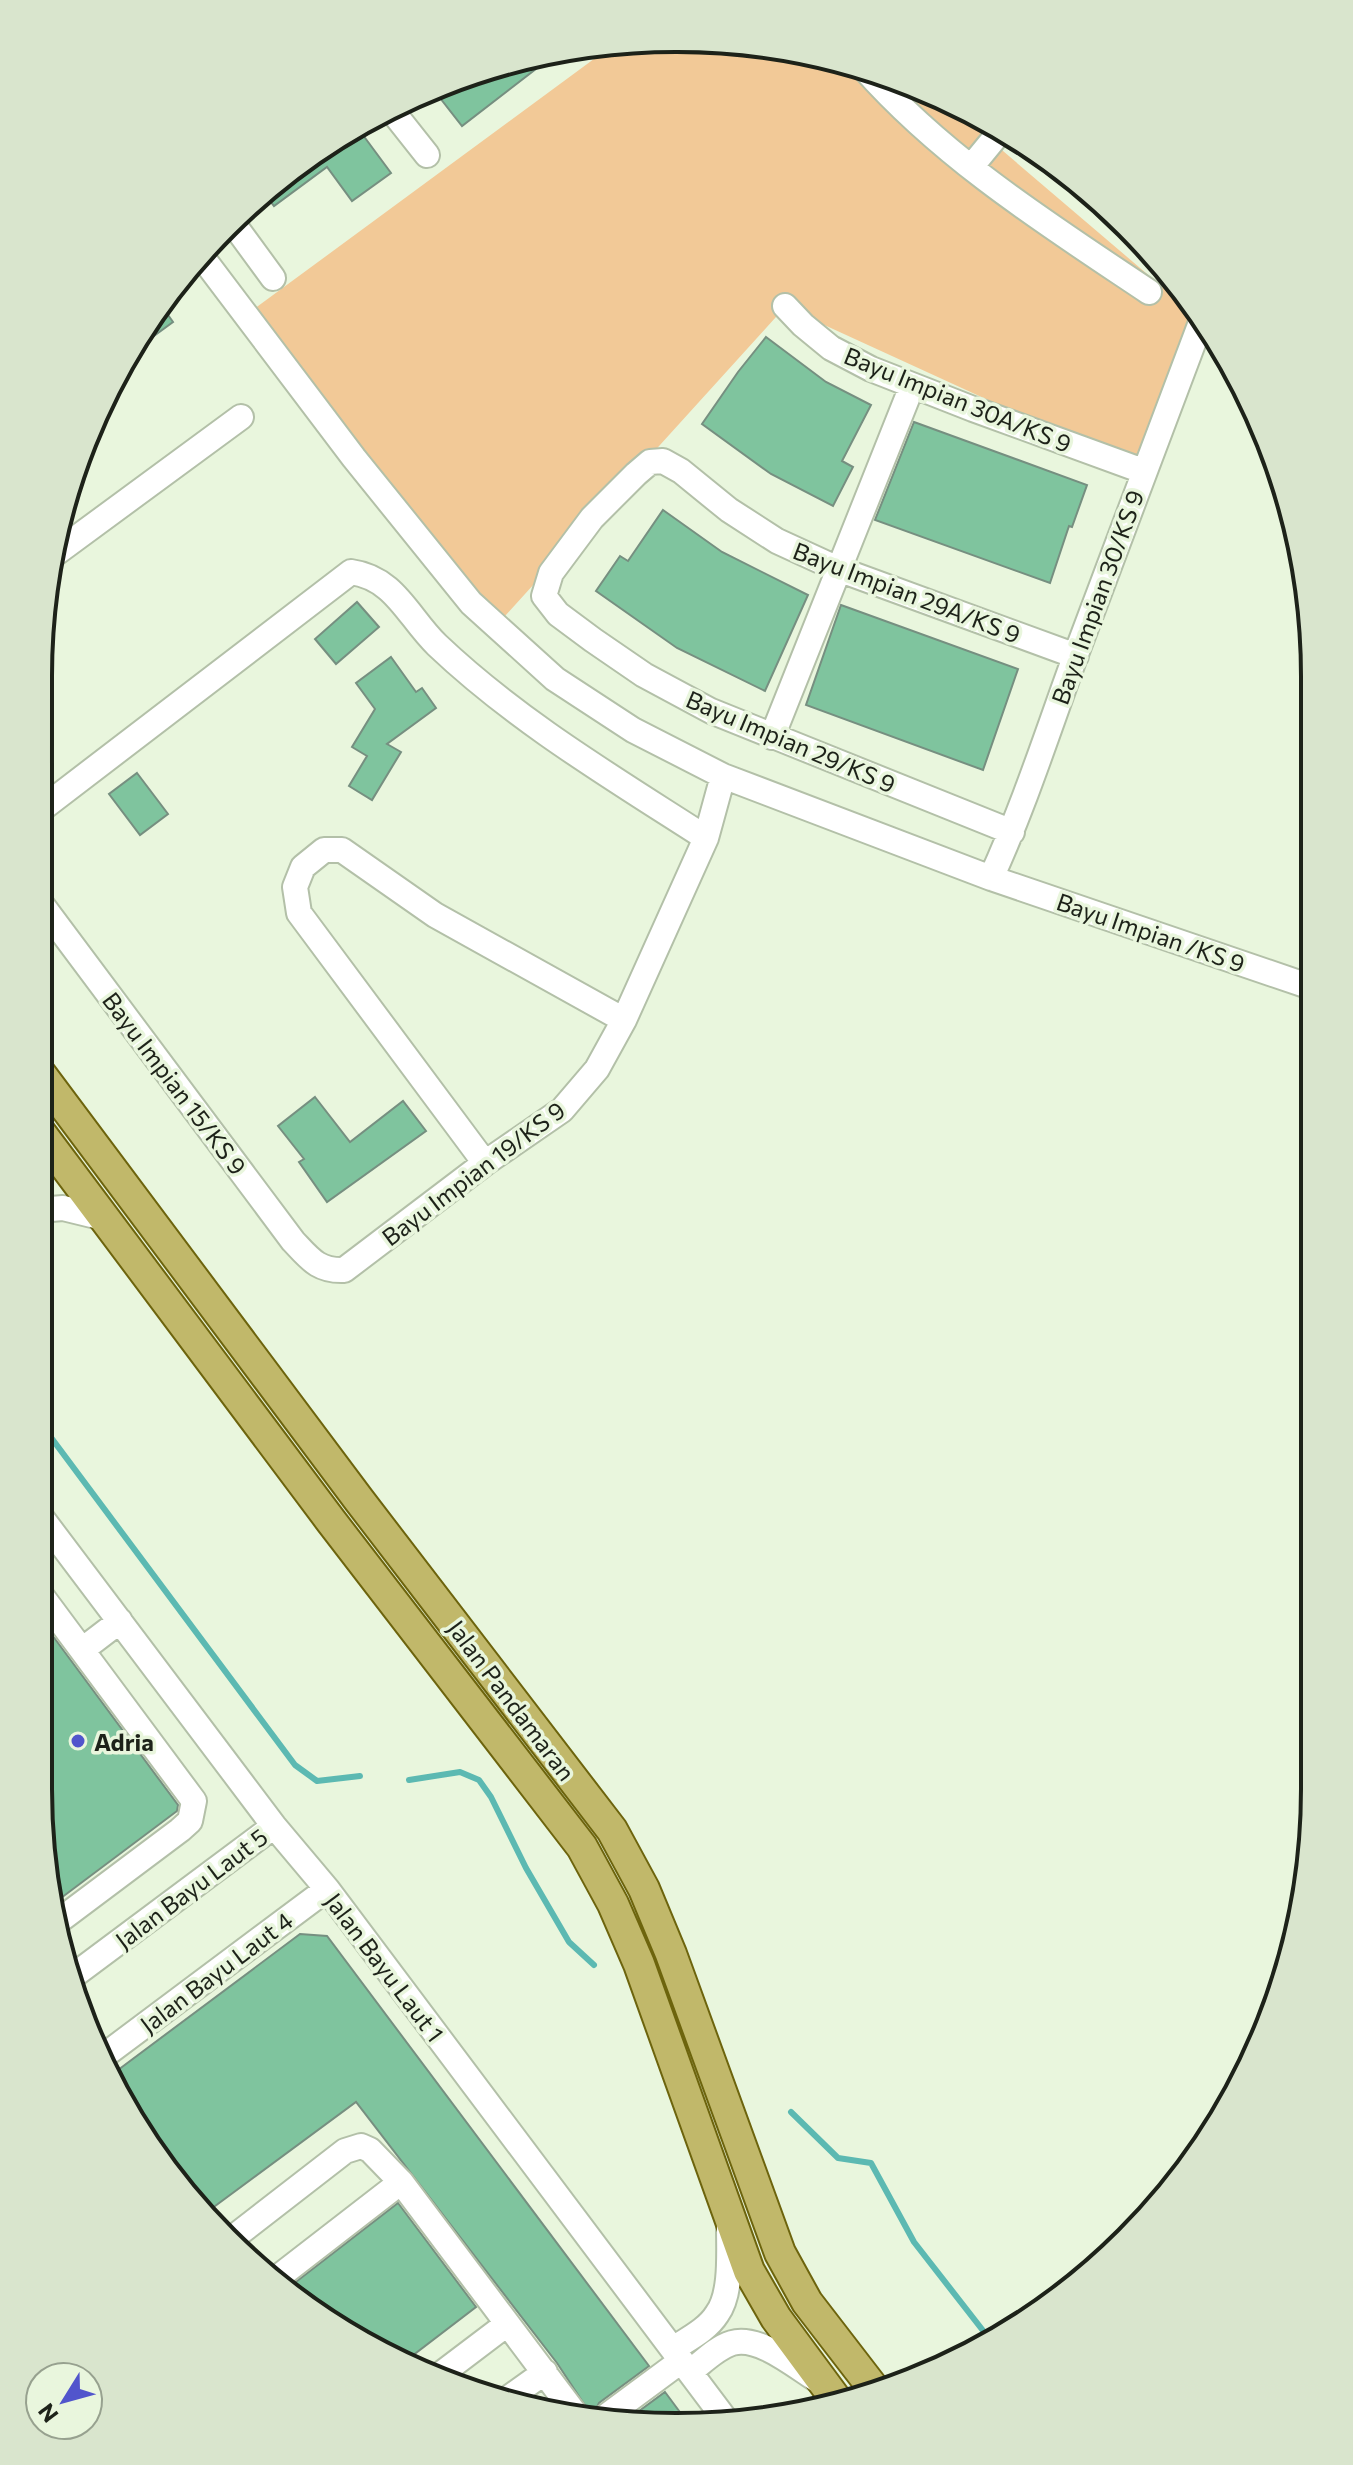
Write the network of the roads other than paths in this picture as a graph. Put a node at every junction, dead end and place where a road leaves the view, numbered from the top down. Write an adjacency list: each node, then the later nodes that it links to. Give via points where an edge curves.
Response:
1 (880, 86): 5 (street)
2 (397, 117): 4 (street)
3 (994, 139): 5 (street)
4 (427, 155)
5 (971, 167): 9 (street)
6 (239, 231): 8 (street)
7 (208, 264): 20 (street, Bayu Impian /KS 9, via 471,603 555,679 633,730)
8 (273, 278)
9 (1149, 292)
10 (785, 306): 12 (street, Bayu Impian 30A/KS 9, via 831,348)
11 (1197, 332): 14 (street, Bayu Impian 30/KS 9)
12 (912, 386): 14 (street, Bayu Impian 30A/KS 9); 17 (street)
13 (241, 417): 16 (street)
14 (1143, 471): 18 (street, Bayu Impian 30/KS 9)
15 (592, 518): 17 (street, Bayu Impian 29A/KS 9, via 650,462 663,461 777,541); 19 (street, Bayu Impian 29/KS 9, via 546,584 544,596 558,614 644,675)
16 (66, 546)
17 (838, 569): 18 (street, Bayu Impian 29A/KS 9); 19 (street)
18 (1076, 656): 22 (street, Bayu Impian 30/KS 9)
19 (772, 737): 22 (street, Bayu Impian 29/KS 9)
20 (723, 776): 23 (street, Bayu Impian 19/KS 9); 24 (street, Bayu Impian /KS 9)
21 (52, 801): 23 (street, via 351,572 383,582 436,643 517,713)
22 (1012, 832): 24 (street, Bayu Impian 30/KS 9)
23 (706, 838): 27 (street, Bayu Impian 19/KS 9)
24 (991, 878): 26 (street, Bayu Impian /KS 9)
25 (52, 918): 33 (street, Bayu Impian 15/KS 9)
26 (1301, 984)
27 (624, 1020): 30 (street, Bayu Impian 19/KS 9, via 597,1069 562,1110); 30 (street, via 435,915 342,850 324,850 303,867 295,887 299,913)
28 (52, 1089): 51 (main road, Jalan Pandamaran, via 612,1830 671,1954 780,2253 807,2302)
29 (52, 1148): 32 (main road, Jalan Pandamaran)
30 (485, 1163): 33 (street, Bayu Impian 19/KS 9, via 344,1270)
31 (52, 1209): 32 (street)
32 (104, 1218): 44 (main road, Jalan Pandamaran, via 582,1847 639,1964)
33 (313, 1262)
34 (52, 1531): 36 (street, Jalan Bayu Laut 1)
35 (52, 1610): 37 (street)
36 (120, 1621): 37 (street); 38 (street, Jalan Bayu Laut 1)
37 (82, 1650): 40 (street, via 194,1801 190,1821 180,1830)
38 (274, 1826): 39 (street, Jalan Bayu Laut 1); 41 (street, Jalan Bayu Laut 5)
39 (327, 1889): 42 (street, Jalan Bayu Laut 4); 48 (street, Jalan Bayu Laut 1)
40 (65, 1916)
41 (80, 1971)
42 (110, 2051)
43 (401, 2182): 45 (street, via 370,2150 361,2146 345,2151); 46 (street); 47 (street)
44 (729, 2216): 48 (street, via 728,2278 719,2313 698,2333); 52 (main road, Jalan Pandamaran, via 749,2271 776,2318)
45 (239, 2233)
46 (283, 2273)
47 (507, 2324): 49 (street); 50 (street)
48 (681, 2361): 52 (street, via 734,2342 758,2343); 55 (street); 56 (street, Jalan Bayu Laut 1)
49 (448, 2369)
50 (545, 2372): 53 (street); 54 (street)
51 (869, 2382)
52 (830, 2391)
53 (517, 2392)
54 (567, 2403)
55 (615, 2410)
56 (719, 2412)

